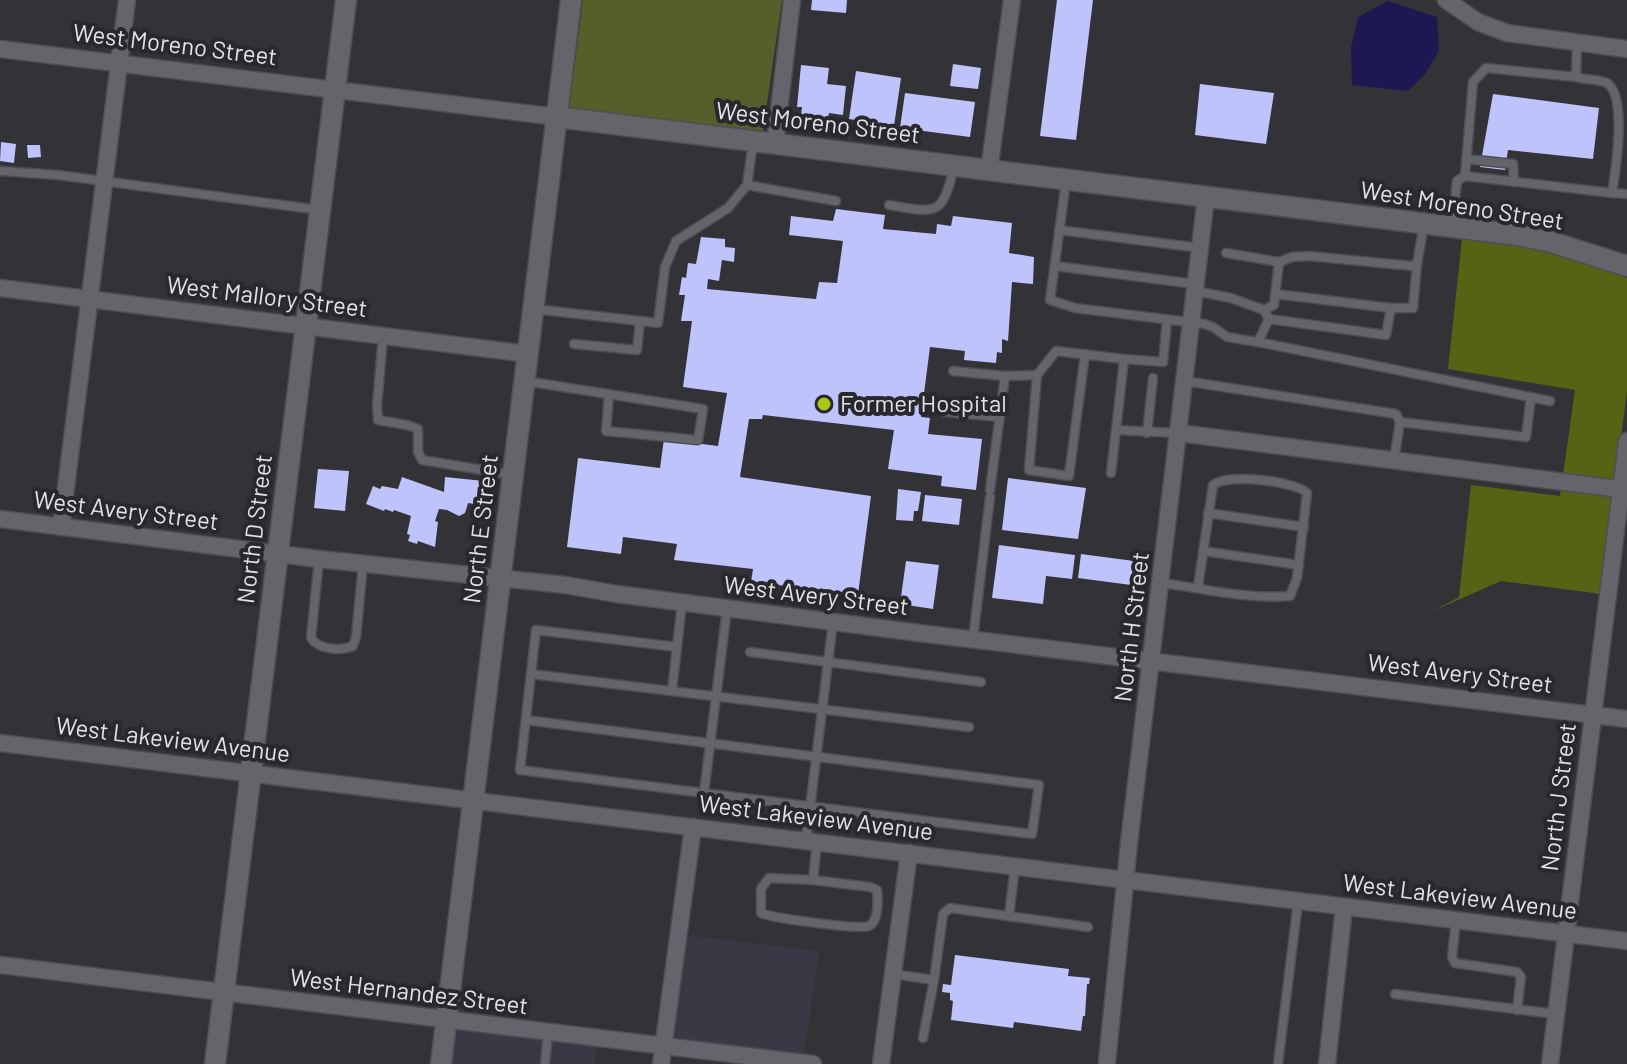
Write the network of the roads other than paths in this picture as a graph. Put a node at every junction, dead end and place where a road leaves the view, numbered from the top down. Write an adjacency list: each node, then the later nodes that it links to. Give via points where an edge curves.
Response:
1 (127, 0): 10 (street)
2 (346, 0): 12 (street, North D Street)
3 (571, 0): 13 (street, North E Street)
4 (792, 0): 15 (street)
5 (1012, 0): 19 (street)
6 (1448, 0): 7 (street, via 1490,27)
7 (1577, 43): 9 (street); 11 (lane)
8 (0, 49): 10 (street, West Moreno Street)
9 (1627, 49)
10 (118, 64): 12 (street, West Moreno Street); 22 (street)
11 (1576, 77): 16 (lane, via 1486,68 1473,82); 25 (lane, via 1606,83 1621,99)
12 (335, 91): 13 (street, West Moreno Street); 30 (street, North D Street)
13 (557, 117): 14 (street, West Moreno Street); 45 (street, North E Street)
14 (753, 142): 15 (street, West Moreno Street); 24 (lane)
15 (775, 144): 17 (street, West Moreno Street)
16 (1466, 159): 20 (lane); 23 (lane, via 1513,164)
17 (954, 166): 19 (street, West Moreno Street); 29 (lane, via 941,206 917,210)
18 (1, 171): 22 (lane)
19 (989, 171): 21 (street, West Moreno Street)
20 (1465, 176): 23 (lane); 32 (lane, via 1457,181)
21 (1067, 180): 27 (street, West Moreno Street); 33 (lane)
22 (104, 181): 30 (lane); 43 (street)
23 (1514, 182): 25 (lane)
24 (747, 185): 28 (lane); 49 (lane, via 728,208 676,241 665,267 658,323)
25 (1612, 193): 26 (lane)
26 (1627, 194)
27 (1206, 197): 31 (street, West Moreno Street); 34 (street, North H Street)
28 (836, 201)
29 (889, 205)
30 (321, 210): 51 (street, North D Street)
31 (1424, 224): 32 (street, West Moreno Street); 37 (lane)
32 (1452, 227): 39 (street, West Moreno Street, via 1551,242)
33 (1059, 230): 34 (lane); 38 (lane)
34 (1200, 248): 41 (street, North H Street)
35 (1226, 253): 36 (lane)
36 (1279, 262): 37 (lane, via 1309,256); 42 (lane)
37 (1417, 264): 44 (lane, via 1413,308)
38 (1055, 266): 41 (lane); 48 (lane, via 1050,300)
39 (1627, 266)
40 (0, 288): 43 (street, West Mallory Street)
41 (1196, 288): 46 (lane); 50 (street, North H Street)
42 (1276, 294): 44 (lane); 46 (lane, via 1274,305)
43 (89, 299): 51 (street, West Mallory Street); 80 (street)
44 (1391, 308): 47 (lane, via 1386,335)
45 (533, 309): 49 (lane); 55 (street, North E Street)
46 (1264, 310): 47 (lane)
47 (1269, 319): 53 (lane)
48 (1167, 320): 50 (lane); 57 (lane, via 1163,362)
49 (640, 321): 54 (lane, via 637,350)
50 (1192, 323): 53 (lane); 63 (street, North H Street)
51 (306, 326): 52 (street, West Mallory Street); 83 (street, North D Street)
52 (383, 336): 55 (street, West Mallory Street); 76 (lane, via 378,420 418,429 422,460)
53 (1258, 342): 65 (lane)
54 (574, 344)
55 (528, 354): 62 (street, North E Street)
56 (1085, 354): 57 (lane); 59 (lane, via 1056,351); 59 (lane, via 1069,476 1029,470)
57 (1124, 359): 70 (lane)
58 (953, 371): 60 (lane)
59 (1037, 375): 60 (lane)
60 (1005, 376): 68 (lane)
61 (1153, 378): 71 (lane)
62 (525, 381): 64 (lane); 76 (street, North E Street)
63 (1185, 381): 69 (lane, via 1396,414); 72 (street, North H Street)
64 (609, 395): 64 (lane, via 703,409 698,440 606,431)
65 (1531, 397): 66 (lane); 69 (lane, via 1526,437)
66 (1550, 401)
67 (945, 412): 68 (lane)
68 (1000, 417): 93 (lane)
69 (1400, 422): 74 (lane)
70 (1116, 430): 71 (lane); 75 (lane)
71 (1147, 433): 72 (lane)
72 (1179, 433): 74 (street); 88 (street, North H Street)
73 (1627, 441): 77 (street, North J Street)
74 (1394, 460): 77 (street)
75 (1111, 473)
76 (514, 475): 87 (street, North E Street)
77 (1624, 490): 103 (street, North J Street)
78 (1208, 513): 81 (lane); 81 (lane, via 1218,480 1296,486 1307,493); 82 (lane)
79 (0, 519): 80 (street, West Avery Street)
80 (61, 527): 83 (street, West Avery Street)
81 (1304, 527): 86 (lane)
82 (1203, 551): 86 (lane); 89 (lane)
83 (278, 554): 84 (street, West Avery Street); 110 (street, North D Street)
84 (319, 559): 85 (street, West Avery Street); 85 (lane, via 311,638 320,646 343,649 353,646 356,637)
85 (363, 564): 87 (street, West Avery Street)
86 (1299, 565): 89 (lane, via 1290,596)
87 (501, 578): 90 (street, West Avery Street); 112 (street, North E Street)
88 (1162, 583): 89 (lane); 96 (street, North H Street)
89 (1198, 587)
90 (682, 603): 91 (street, West Avery Street); 94 (lane)
91 (727, 608): 92 (street, West Avery Street); 101 (lane)
92 (833, 622): 93 (street, West Avery Street); 97 (lane)
93 (973, 640): 96 (street, West Avery Street)
94 (677, 647): 98 (lane, via 536,630); 100 (lane)
95 (750, 652): 97 (lane)
96 (1153, 661): 103 (street, West Avery Street); 119 (street, North H Street)
97 (828, 662): 99 (lane); 102 (lane)
98 (531, 674): 100 (lane); 105 (lane)
99 (981, 682)
100 (672, 691): 101 (lane)
101 (716, 696): 102 (lane); 108 (lane)
102 (822, 709): 106 (lane); 109 (lane)
103 (1593, 715): 104 (street, West Avery Street); 125 (street, North J Street)
104 (1627, 719)
105 (526, 720): 108 (lane); 111 (lane, via 520,770)
106 (969, 727)
107 (0, 743): 110 (street, West Lakeview Avenue)
108 (710, 743): 109 (lane); 111 (lane)
109 (816, 757): 113 (lane); 113 (lane, via 1039,785 1032,834)
110 (251, 773): 112 (street, West Lakeview Avenue); 130 (street, North D Street)
111 (704, 793): 113 (lane)
112 (473, 800): 114 (street, West Lakeview Avenue); 134 (street, North E Street)
113 (810, 806): 115 (lane)
114 (693, 827): 115 (street, West Lakeview Avenue); 137 (street)
115 (811, 841): 116 (street, West Lakeview Avenue); 118 (lane)
116 (909, 853): 117 (street, West Lakeview Avenue); 128 (street)
117 (1015, 866): 119 (street, West Lakeview Avenue); 122 (lane)
118 (813, 880): 118 (lane, via 769,878 761,889 761,913 849,926 872,924 877,890)
119 (1126, 880): 120 (street, West Lakeview Avenue); 138 (street, North H Street)
120 (1298, 902): 121 (street, West Lakeview Avenue); 145 (lane)
121 (1344, 907): 123 (street, West Lakeview Avenue); 146 (street)
122 (1009, 916): 124 (lane); 129 (lane, via 950,908 943,914)
123 (1456, 921): 125 (street, West Lakeview Avenue); 132 (lane, via 1455,963 1517,972)
124 (1088, 927)
125 (1566, 934): 126 (street, West Lakeview Avenue); 133 (street, North J Street)
126 (1627, 941)
127 (0, 965): 130 (street, West Hernandez Street)
128 (892, 974): 129 (lane); 144 (street)
129 (934, 980): 136 (lane)
130 (224, 993): 134 (street, West Hernandez Street); 139 (street, North D Street)
131 (1395, 994): 132 (lane)
132 (1517, 1010): 133 (lane)
133 (1556, 1014): 147 (street, North J Street)
134 (447, 1020): 135 (street, West Hernandez Street); 140 (street, North E Street)
135 (548, 1033): 137 (street, West Hernandez Street); 141 (lane)
136 (923, 1038)
137 (664, 1046): 142 (street); 143 (street, West Hernandez Street)
138 (1107, 1062)
139 (215, 1064)
140 (441, 1064)
141 (545, 1064)
142 (661, 1064)
143 (813, 1064)
144 (881, 1064)
145 (1278, 1064)
146 (1327, 1064)
147 (1550, 1064)

